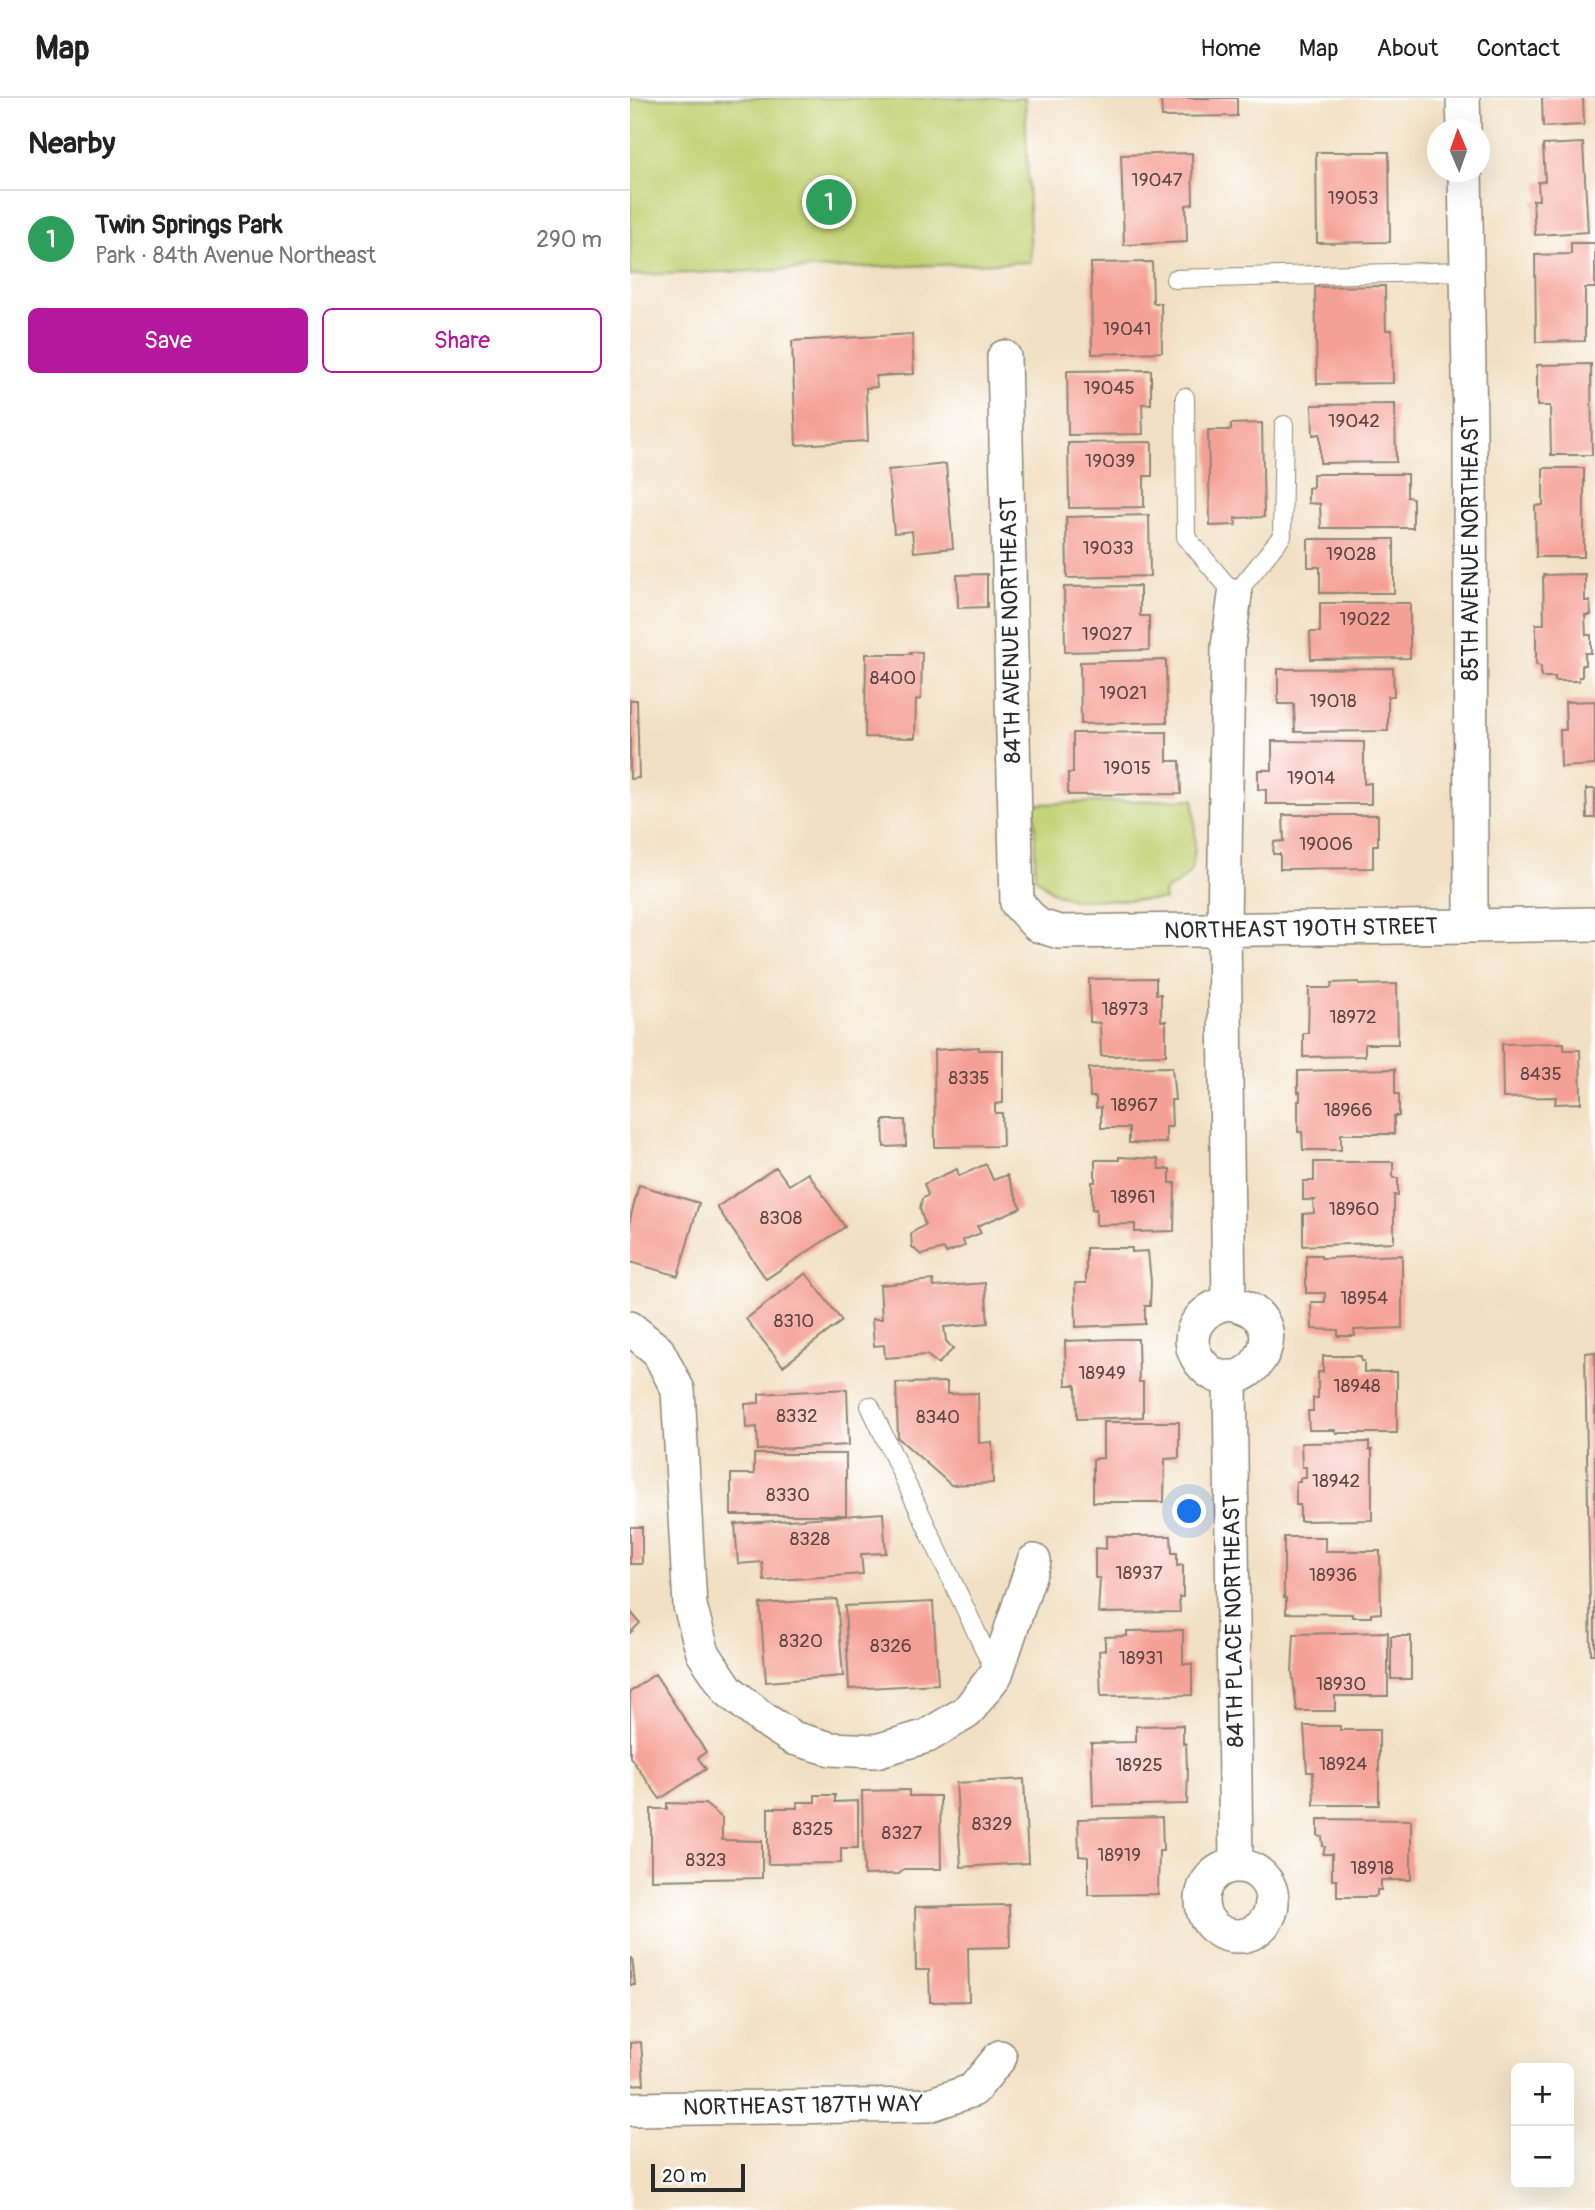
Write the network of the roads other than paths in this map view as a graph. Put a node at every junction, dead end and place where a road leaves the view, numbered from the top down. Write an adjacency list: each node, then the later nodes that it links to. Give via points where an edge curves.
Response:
1 (1463, 98): 2 (street)
2 (1464, 119)
3 (1465, 182): 4 (street, 85TH AVENUE NORTHEAST)
4 (1467, 271): 5 (lane); 12 (street, 85TH AVENUE NORTHEAST)
5 (1175, 279)
6 (1004, 357): 10 (street, 84TH AVENUE NORTHEAST)
7 (1185, 397): 9 (lane, via 1185,537)
8 (1284, 425): 9 (lane, via 1282,536)
9 (1235, 594): 13 (street, via 1228,647)
10 (1017, 903): 13 (street, NORTHEAST 190TH STREET, via 1037,925 1059,932)
11 (1595, 924): 12 (street, NORTHEAST 190TH STREET)
12 (1471, 925): 13 (street, NORTHEAST 190TH STREET)
13 (1224, 930): 14 (street)
14 (1229, 1303): 16 (street, via 1205,1311 1197,1322 1193,1347 1206,1369); 16 (street, via 1253,1311 1267,1333 1267,1346 1254,1368)
15 (630, 1328): 19 (street, via 658,1351 678,1390 690,1606 703,1653 729,1690 793,1738 831,1749 876,1751 927,1736 967,1712)
16 (1230, 1377): 20 (street, 84TH PLACE NORTHEAST)
17 (870, 1406): 19 (lane)
18 (1034, 1560): 19 (street)
19 (996, 1674)
20 (1237, 1865)
21 (1000, 2057): 22 (street, NORTHEAST 187TH WAY, via 974,2090 929,2105)
22 (630, 2109)

